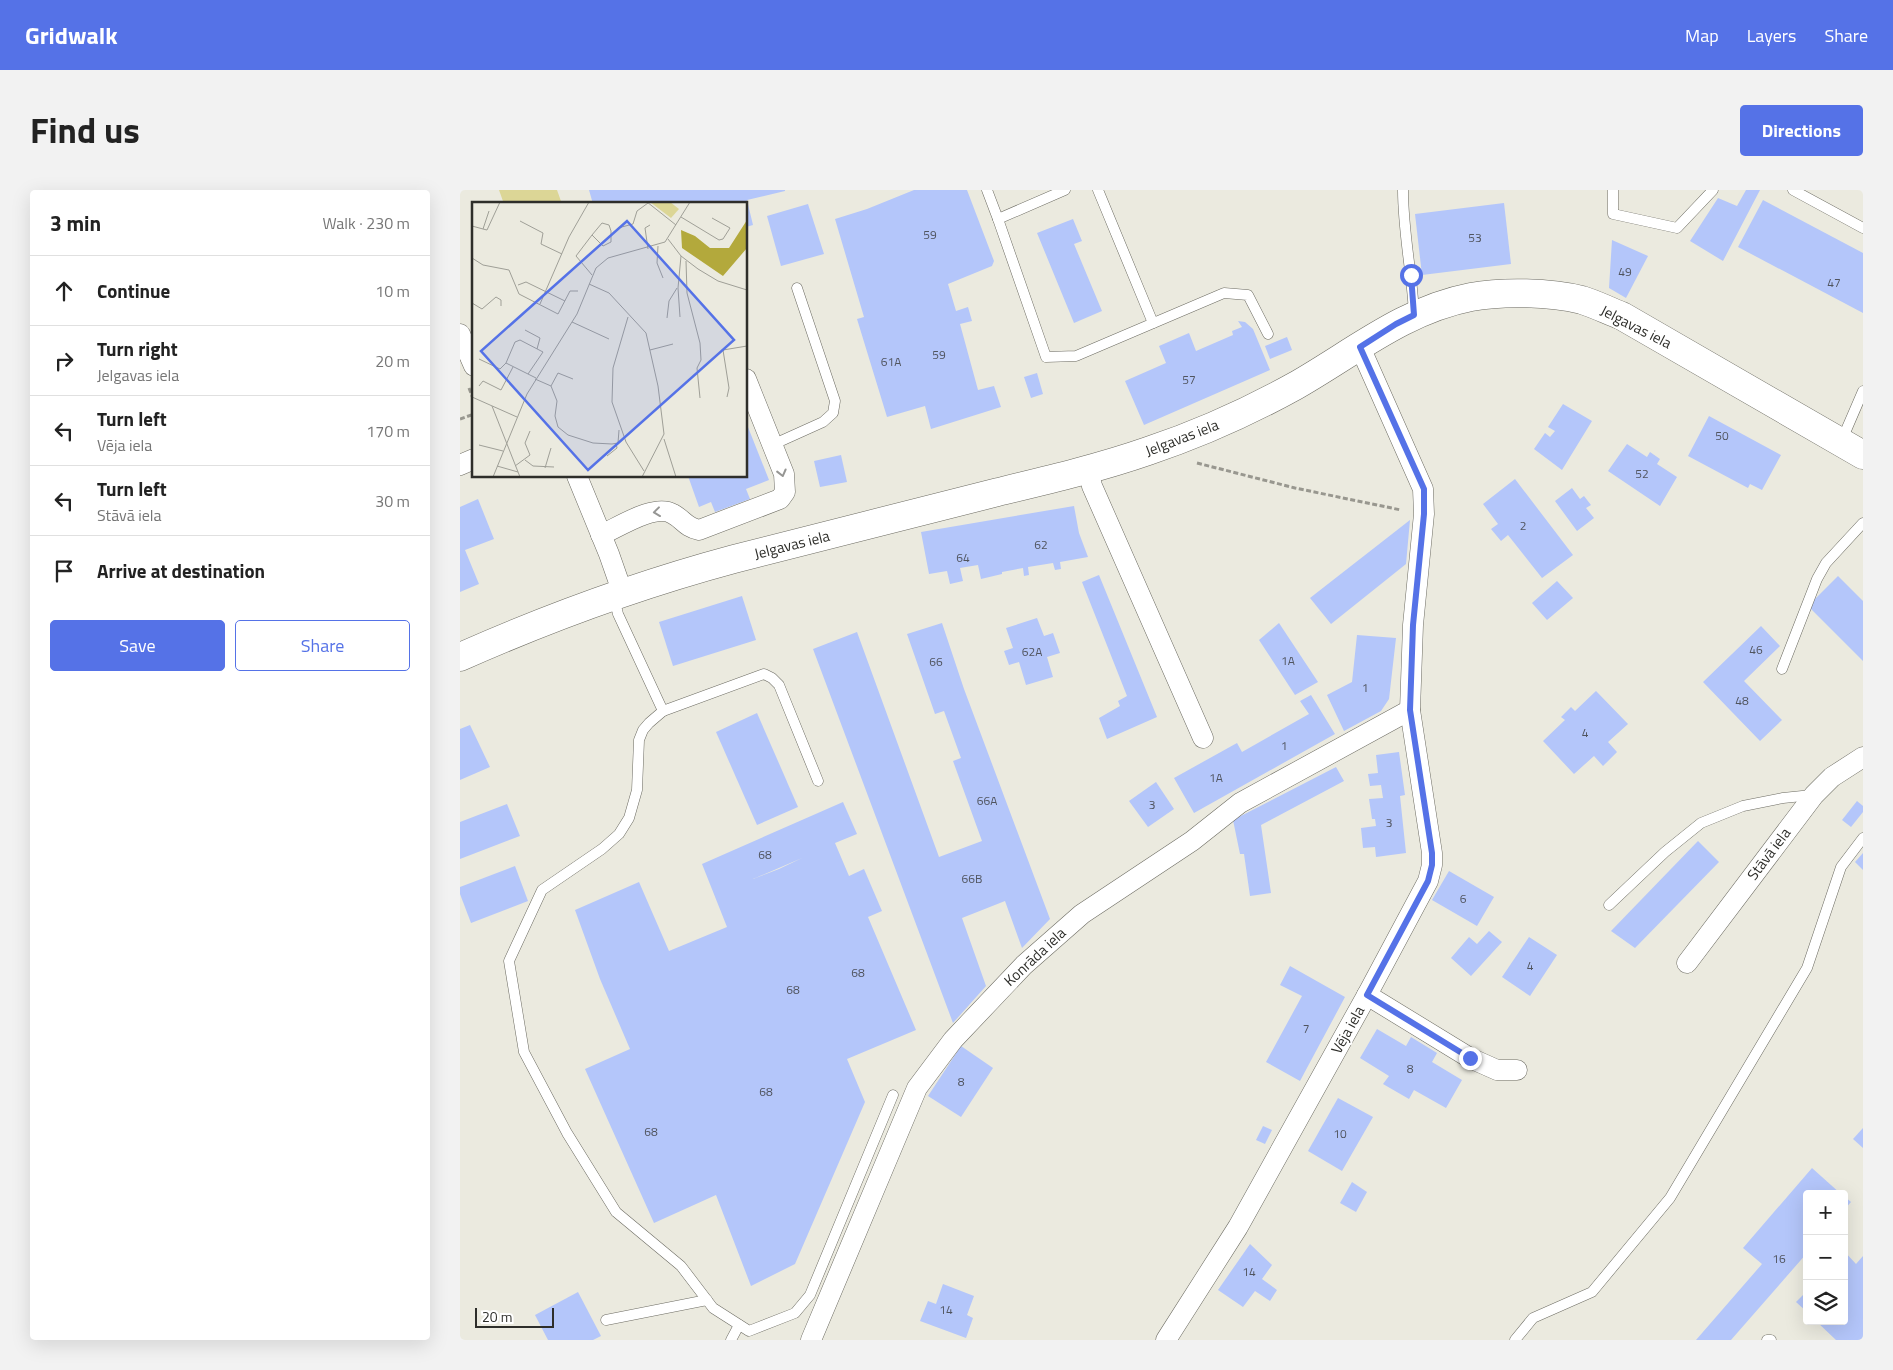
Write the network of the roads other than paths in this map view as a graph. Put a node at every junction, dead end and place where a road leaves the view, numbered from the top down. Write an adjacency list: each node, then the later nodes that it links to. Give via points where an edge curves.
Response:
1 (987, 190): 8 (lane)
2 (1065, 190): 8 (lane)
3 (1098, 190): 12 (lane)
4 (1403, 190): 11 (lane)
5 (1613, 190): 6 (lane, via 1613,214 1676,228)
6 (1713, 190)
7 (1793, 190): 9 (lane)
8 (998, 219): 12 (lane, via 1046,357 1076,356)
9 (1863, 228)
10 (797, 288): 19 (lane, via 835,401 833,413 823,422)
11 (1414, 315): 15 (street, Jelgavas iela); 20 (street, Jelgavas iela, via 1473,296 1558,296 1583,301 1622,316)
12 (1153, 323): 14 (lane, via 1224,293 1248,295)
13 (460, 334): 16 (street)
14 (1268, 334)
15 (1360, 347): 23 (street, Jelgavas iela, via 1232,418 1148,451); 30 (street, Vēja iela, via 1424,489)
16 (472, 361)
17 (748, 384): 19 (street)
18 (1863, 391): 20 (lane)
19 (772, 445): 26 (street, one-way to 26, via 784,474 786,492 780,499 699,530 689,528 665,510 652,511)
20 (1852, 449)
21 (472, 460): 22 (street)
22 (460, 465)
23 (1088, 470): 27 (street, Jelgavas iela, via 731,560); 32 (street, via 1092,486)
24 (578, 478): 26 (street)
25 (1863, 523): 29 (lane, via 1826,563 1817,579)
26 (601, 535): 27 (street)
27 (618, 596): 28 (street, Jelgavas iela); 31 (lane, via 618,614)
28 (460, 657)
29 (1782, 669)
30 (1410, 710): 39 (street, Vēja iela, via 1432,865 1428,881); 46 (street, Konrāda iela, via 1240,803 1192,841 1082,914 1024,965 953,1040 917,1088)
31 (663, 711): 34 (lane, via 764,674 779,685); 42 (lane, via 649,722 639,740 637,790 629,818 619,834 602,849 542,890 509,961 524,1052 567,1133 616,1212 682,1266)
32 (1203, 738)
33 (1863, 757): 35 (street, Stāvā iela, via 1832,776)
34 (818, 781)
35 (1814, 795): 37 (lane, via 1743,806 1701,823); 38 (street, Stāvā iela)
36 (1863, 838): 48 (lane, via 1841,867 1807,968 1670,1198 1592,1292 1533,1318)
37 (1609, 905)
38 (1687, 963)
39 (1367, 995): 40 (street, via 1470,1058 1498,1070); 47 (street, Vēja iela, via 1238,1227)
40 (1517, 1070)
41 (893, 1095): 44 (lane, via 810,1296 795,1313 749,1331)
42 (708, 1300): 43 (lane); 44 (lane, via 713,1308)
43 (606, 1320)
44 (739, 1325): 45 (lane)
45 (732, 1340)
46 (811, 1340)
47 (1166, 1340)
48 (1516, 1340)
49 (1767, 1340): 50 (lane)
50 (1771, 1340)

